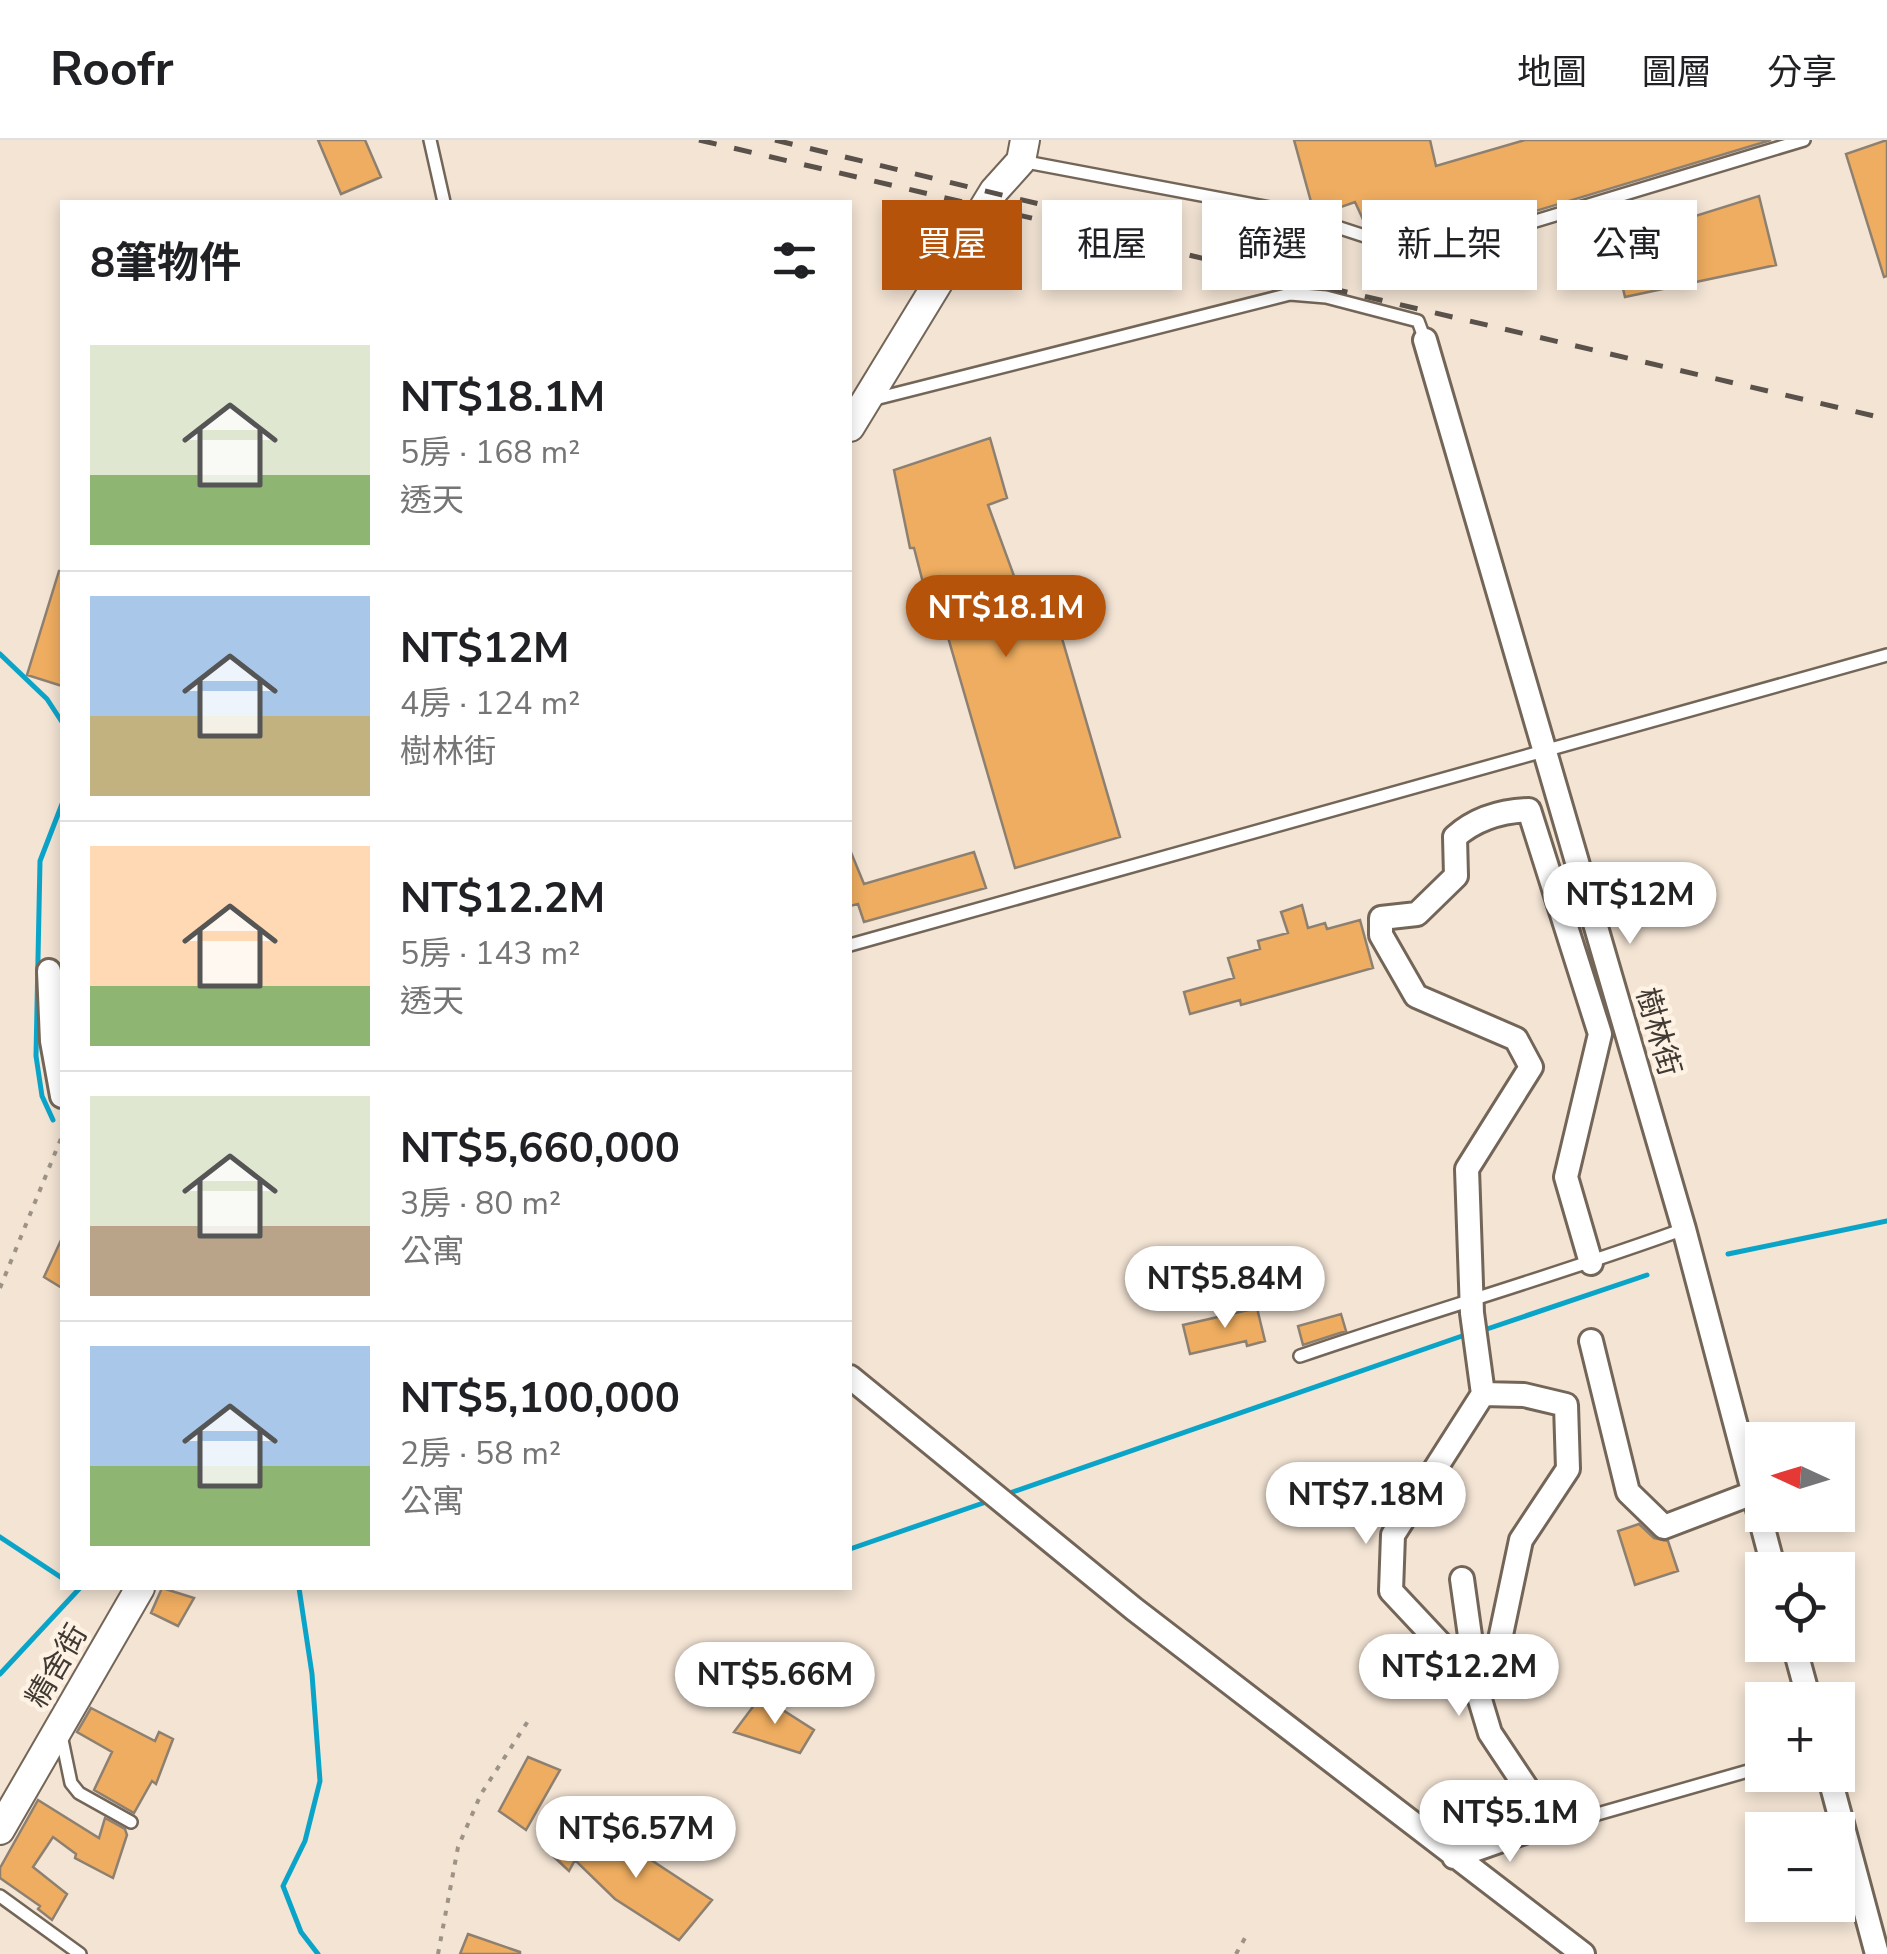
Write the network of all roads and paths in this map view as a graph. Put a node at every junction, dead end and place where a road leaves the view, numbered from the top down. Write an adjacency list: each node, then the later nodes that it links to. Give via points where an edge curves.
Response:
1 (430, 140): 4 (lane)
2 (1804, 140): 3 (lane, via 1424,255 1291,212)
3 (1023, 150): 6 (street)
4 (444, 200)
5 (1426, 340): 6 (lane, via 1418,321 1290,294); 9 (street, 樹林街)
6 (866, 401): 7 (street)
7 (852, 424)
8 (1887, 655): 9 (lane)
9 (1546, 751): 10 (lane); 14 (street, 樹林街)
10 (852, 944)
11 (49, 971): 12 (street)
12 (60, 1085)
13 (60, 1141): 16 (path)
14 (1684, 1229): 15 (lane); 22 (street, 樹林街)
15 (1591, 1263): 17 (lane); 17 (street, via 1566,1177 1600,1034 1529,810 1515,810 1470,823 1454,836 1456,876 1417,914 1381,918 1382,935 1416,996 1516,1038 1531,1067 1467,1169)
16 (0, 1288)
17 (1471, 1297): 19 (lane); 21 (street)
18 (1591, 1341): 23 (street, via 1628,1492 1664,1527)
19 (1300, 1356)
20 (852, 1379): 34 (street)
21 (1483, 1394): 26 (street, via 1393,1535 1391,1591); 26 (street, via 1566,1405 1568,1469 1521,1540 1498,1649)
22 (1745, 1462)
23 (1745, 1496)
24 (1462, 1578): 26 (street)
25 (139, 1590): 28 (street, 精舍街)
26 (1478, 1693): 32 (street, via 1490,1734)
27 (530, 1718): 38 (path, via 458,1847)
28 (55, 1734): 31 (lane, via 79,1793); 33 (street, 精舍街)
29 (1745, 1772): 32 (lane)
30 (1834, 1792): 41 (street)
31 (130, 1822)
32 (1550, 1823): 34 (street)
33 (0, 1830)
34 (1454, 1857): 40 (street)
35 (0, 1896): 37 (lane)
36 (1245, 1938): 39 (path)
37 (80, 1954)
38 (438, 1954)
39 (1236, 1954)
40 (1584, 1954)
41 (1877, 1954)

